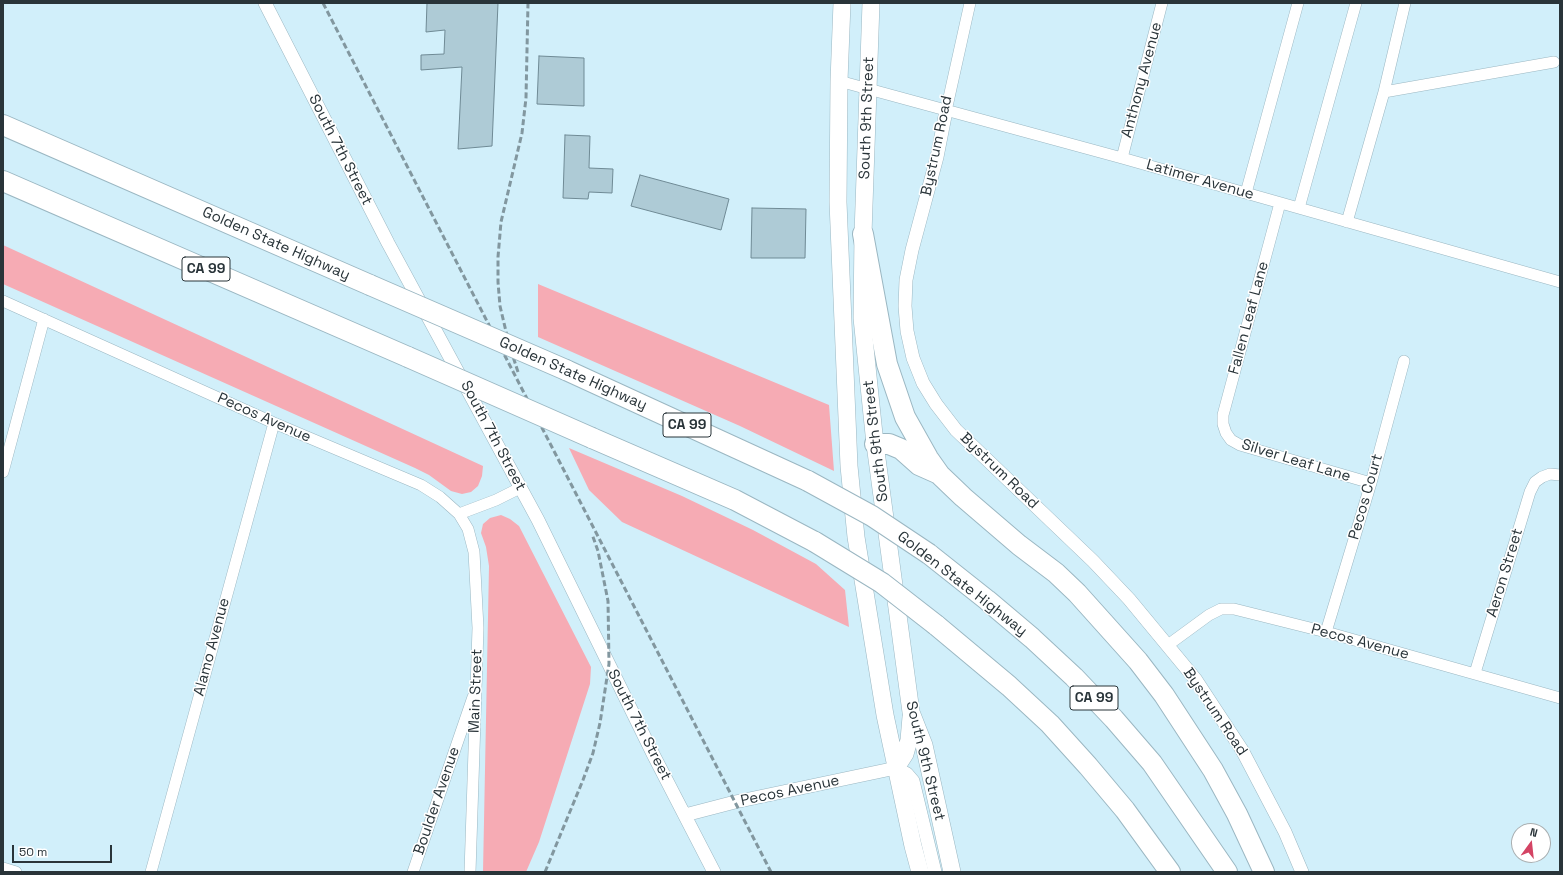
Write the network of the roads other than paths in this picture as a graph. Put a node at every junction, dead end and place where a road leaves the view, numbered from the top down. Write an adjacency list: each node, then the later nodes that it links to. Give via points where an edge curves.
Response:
1 (265, 3): 34 (street, South 7th Street, via 388,243)
2 (842, 3): 10 (main road, South 9th Street)
3 (871, 3): 11 (main road, South 9th Street)
4 (970, 3): 13 (street, Bystrum Road)
5 (1162, 3): 15 (street, Anthony Avenue)
6 (1298, 3): 17 (street)
7 (1356, 3): 19 (street)
8 (1405, 3): 12 (street)
9 (1554, 62): 12 (street)
10 (839, 81): 11 (street, Latimer Avenue); 29 (main road, South 9th Street, via 838,202)
11 (868, 90): 13 (street, Latimer Avenue); 21 (main road, South 9th Street)
12 (1384, 92): 20 (street)
13 (946, 110): 15 (street, Latimer Avenue); 37 (street, Bystrum Road, via 937,157 906,280 907,331 913,358 923,383 956,430 1093,561)
14 (3, 125): 54 (highway, Golden State Highway / CA 99, bridge, via 566,370 808,481 872,516 929,554 987,600 1074,677 1152,763)
15 (1122, 158): 17 (street, Latimer Avenue)
16 (3, 181): 53 (highway, CA 99, bridge, via 735,500 815,542 882,583 1009,686 1050,724 1125,810)
17 (1246, 193): 18 (street, Latimer Avenue)
18 (1280, 203): 19 (street, Latimer Avenue); 27 (street, Fallen Leaf Lane, via 1223,415)
19 (1299, 208): 20 (street, Latimer Avenue)
20 (1347, 222): 22 (street, Latimer Avenue)
21 (863, 234): 28 (main road, South 9th Street, via 862,318); 32 (highway, via 886,364 905,417)
22 (1560, 282)
23 (3, 301): 24 (street, Pecos Avenue)
24 (44, 319): 26 (street, Pecos Avenue); 30 (street)
25 (1404, 361): 33 (street, Pecos Court)
26 (274, 423): 35 (street, Pecos Avenue, via 421,485); 46 (street, Alamo Avenue)
27 (1226, 433): 33 (street, Silver Leaf Lane, via 1231,440 1240,445)
28 (875, 444): 29 (main road, via 855,455); 32 (highway, via 889,444 900,449 919,465); 41 (main road, South 9th Street)
29 (849, 466): 42 (main road, South 9th Street, via 856,537)
30 (3, 472)
31 (1560, 474): 38 (street, Aeron Street, via 1542,477 1535,482 1530,492)
32 (940, 475): 55 (highway, via 1072,588 1138,661 1164,695 1213,770)
33 (1371, 483): 36 (street, Pecos Court)
34 (520, 488): 35 (street); 43 (street, South 7th Street)
35 (459, 514): 39 (street, Main Street, via 468,529 474,552 478,628)
36 (1326, 632): 37 (street, Pecos Avenue, via 1234,609 1221,609); 38 (street, Pecos Avenue)
37 (1168, 645): 56 (street, Bystrum Road, via 1196,680 1242,750 1285,832)
38 (1475, 673): 40 (street, Pecos Avenue)
39 (477, 686): 47 (street, Boulder Avenue); 48 (street, Main Street)
40 (1560, 698)
41 (911, 712): 42 (main road, via 909,740 905,754); 52 (main road, South 9th Street, via 924,745)
42 (896, 768): 43 (street, Pecos Avenue); 50 (main road, South 9th Street); 51 (street, via 913,781)
43 (685, 815): 49 (street, South 7th Street)
44 (3, 868): 45 (street)
45 (16, 872)
46 (150, 872)
47 (413, 872)
48 (470, 872)
49 (714, 872)
50 (920, 872)
51 (935, 872)
52 (952, 872)
53 (1170, 872)
54 (1227, 872)
55 (1264, 872)
56 (1302, 872)

